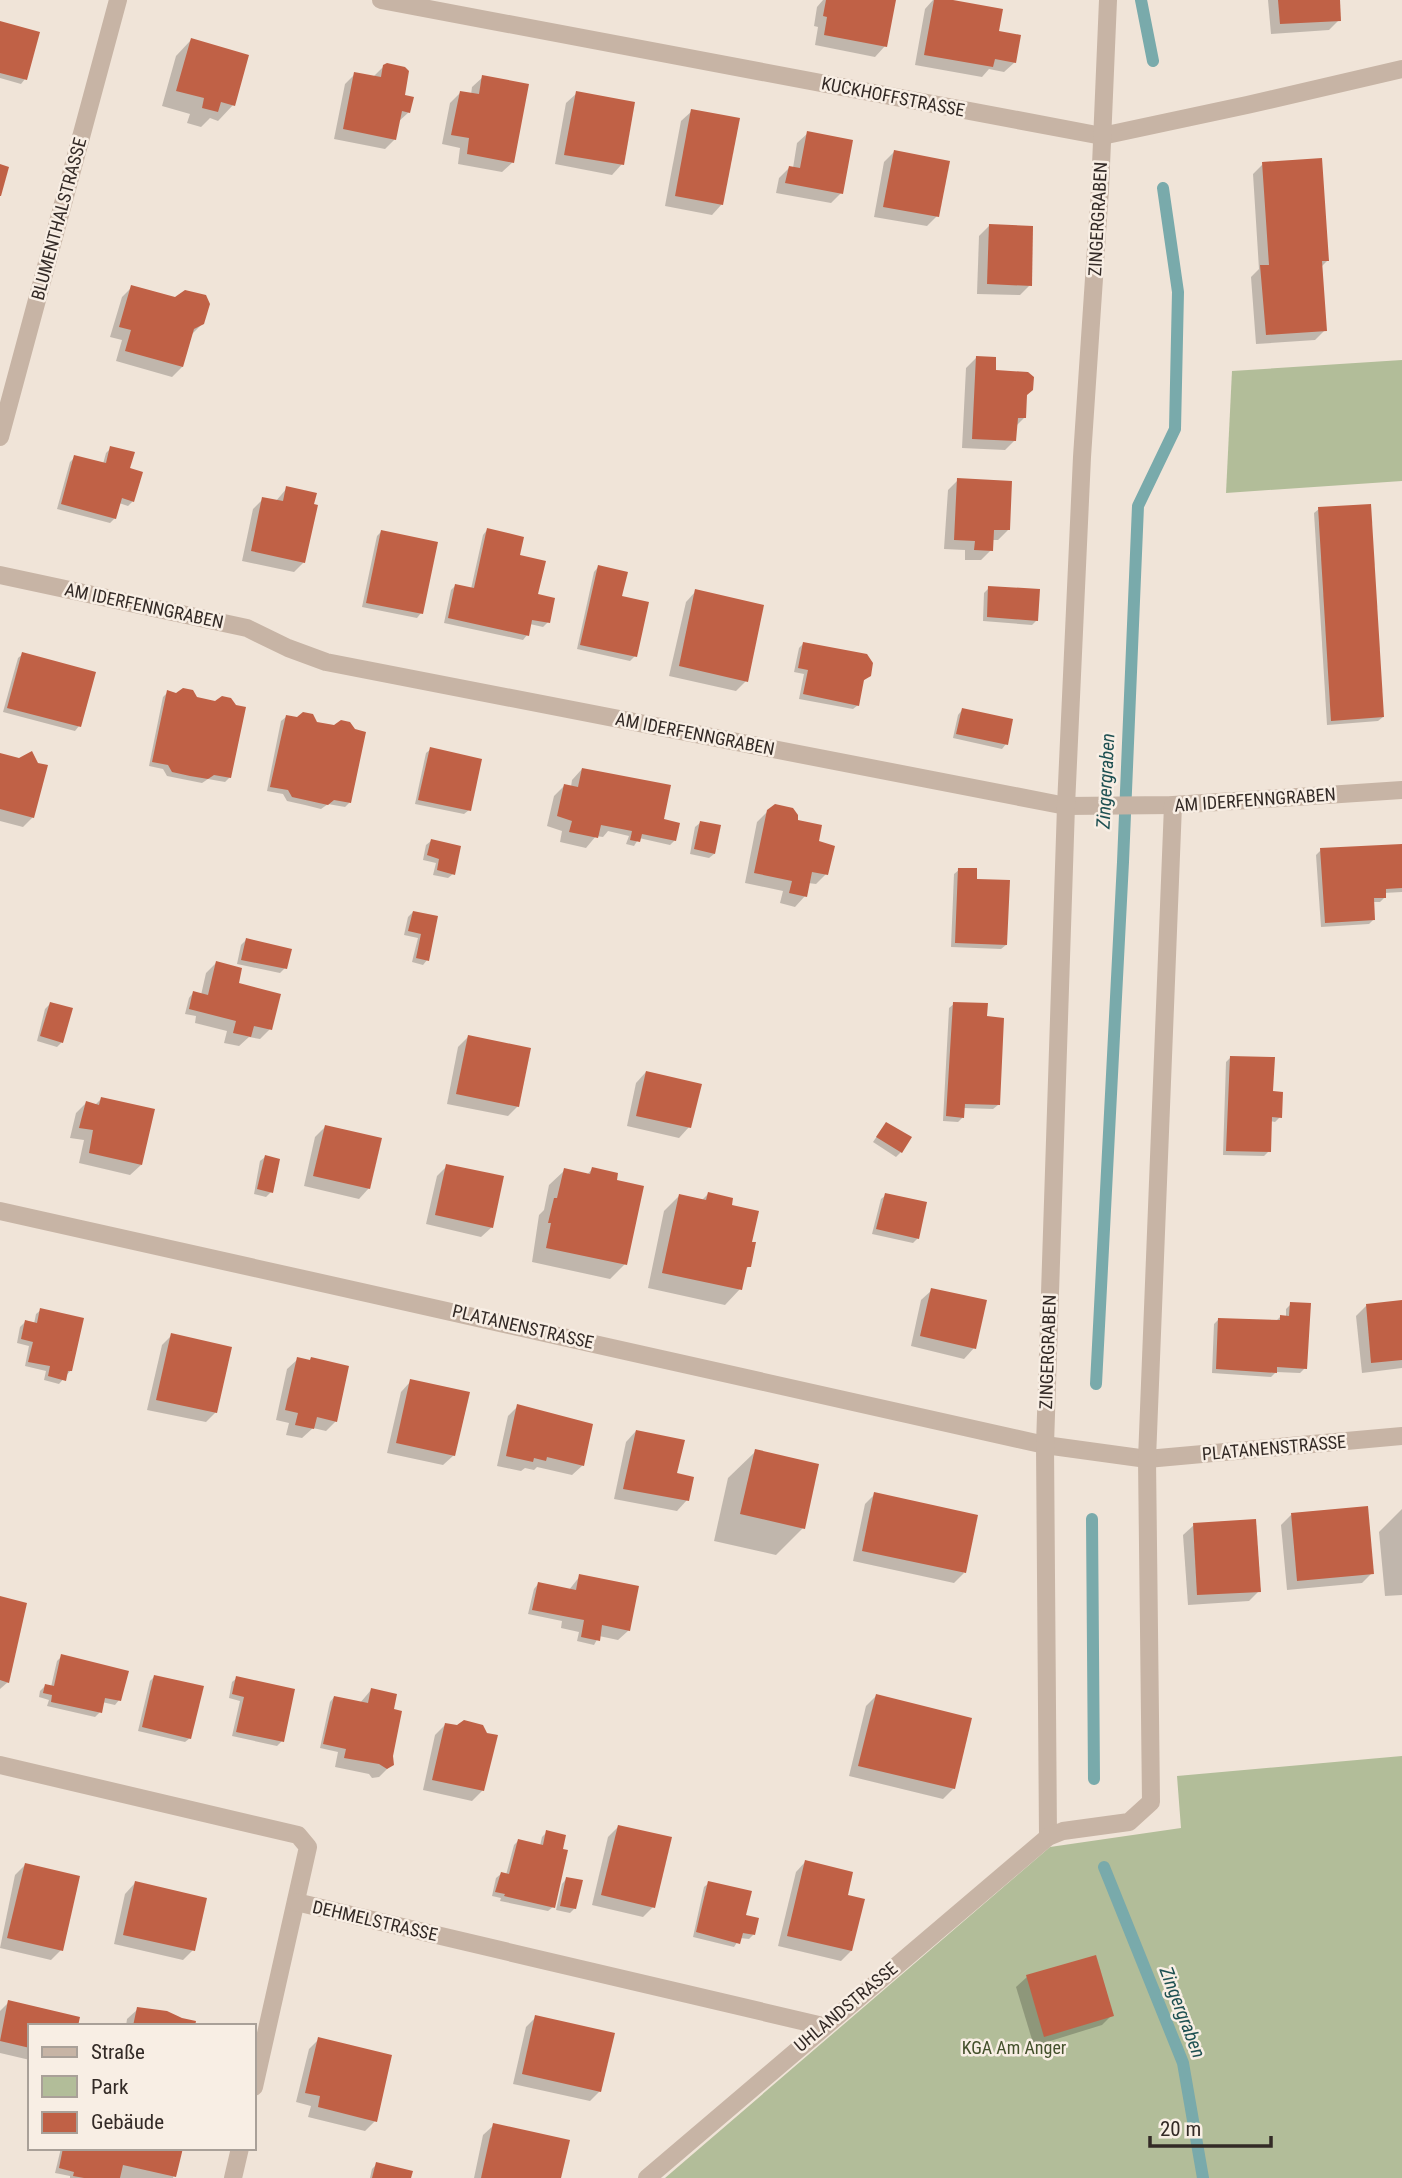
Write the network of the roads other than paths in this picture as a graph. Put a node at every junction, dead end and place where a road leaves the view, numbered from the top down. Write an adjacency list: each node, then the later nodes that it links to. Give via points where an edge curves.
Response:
1 (118, 0): 6 (street, BLUMENTHALSTRASSE)
2 (381, 0): 5 (street, KUCKHOFFSTRASSE)
3 (1108, 0): 5 (street, ZINGERGRABEN)
4 (1402, 69): 5 (street, KUCKHOFFSTRASSE)
5 (1102, 136): 10 (street, ZINGERGRABEN)
6 (0, 437)
7 (0, 575): 10 (street, AM IDERFENNGRABEN, via 247,628 326,662)
8 (1402, 790): 9 (street, AM IDERFENNGRABEN)
9 (1173, 805): 10 (street, AM IDERFENNGRABEN); 14 (street)
10 (1066, 806): 13 (street, ZINGERGRABEN)
11 (0, 1211): 13 (street, PLATANENSTRASSE)
12 (1402, 1436): 14 (street, PLATANENSTRASSE)
13 (1045, 1445): 14 (street); 16 (street, ZINGERGRABEN)
14 (1147, 1460): 16 (street, via 1151,1802 1129,1822)
15 (0, 1765): 17 (street, DEHMELSTRASSE, via 298,1835 309,1847)
16 (1055, 1834): 18 (street, UHLANDSTRASSE)
17 (296, 1902): 18 (street, DEHMELSTRASSE); 19 (street)
18 (823, 2026): 22 (street, UHLANDSTRASSE)
19 (256, 2078)
20 (240, 2150): 21 (street)
21 (233, 2178)
22 (647, 2178)

